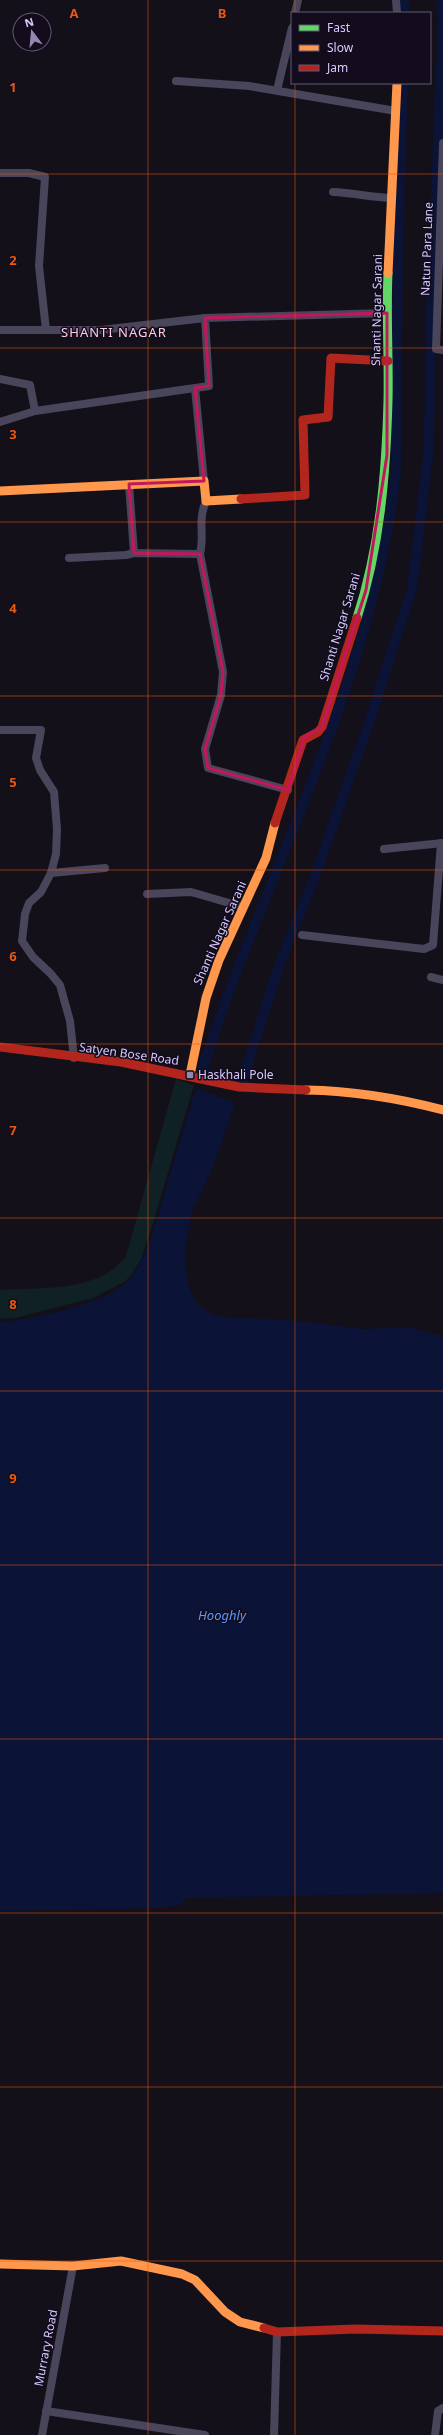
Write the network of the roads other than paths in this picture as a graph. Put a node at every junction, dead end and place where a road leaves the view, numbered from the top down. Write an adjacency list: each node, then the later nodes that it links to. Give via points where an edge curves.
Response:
1 (298, 0): 3 (street)
2 (396, 0): 4 (street)
3 (295, 12)
4 (397, 12)
5 (291, 32): 8 (street)
6 (176, 81): 8 (street)
7 (397, 84): 9 (street, Shanti Nagar Sarani)
8 (277, 90): 9 (street)
9 (396, 111): 13 (street, Shanti Nagar Sarani)
10 (443, 143): 14 (street, Natun Para Lane)
11 (0, 173): 18 (street, via 30,173 46,177 40,266)
12 (333, 192): 13 (street)
13 (392, 198): 15 (street, Shanti Nagar Sarani)
14 (441, 270): 19 (street, Natun Para Lane, via 436,349)
15 (387, 313): 16 (street); 20 (street, Shanti Nagar Sarani)
16 (204, 318): 18 (street, via 101,330); 22 (street, via 209,386)
17 (0, 330): 18 (street)
18 (46, 330)
19 (443, 350)
20 (388, 361): 28 (street, via 331,358 328,417 303,420 305,495); 33 (street, Shanti Nagar Sarani, via 384,488 366,590 322,727 303,740)
21 (0, 379): 23 (street, via 30,385)
22 (195, 388): 23 (street); 25 (street)
23 (35, 411): 24 (street)
24 (0, 422)
25 (204, 481): 26 (street); 28 (street)
26 (130, 484): 27 (street); 29 (street)
27 (0, 491)
28 (206, 501): 30 (street, via 200,515)
29 (134, 553): 30 (street); 31 (street)
30 (200, 554): 33 (street, via 223,672 221,695 205,749 208,768)
31 (69, 558)
32 (0, 730): 37 (street, via 41,730 36,758 40,770 54,792 56,806 56,854)
33 (288, 790): 39 (street, Shanti Nagar Sarani, via 279,810 266,858)
34 (442, 843): 35 (street); 40 (street, via 432,946 424,949)
35 (384, 849)
36 (105, 868): 37 (street)
37 (51, 873): 44 (street, via 41,892 29,903 22,941 33,957 60,985 70,1021)
38 (147, 894): 39 (street, via 191,892)
39 (243, 907): 45 (street, Shanti Nagar Sarani, via 206,998)
40 (302, 935)
41 (431, 977): 42 (street)
42 (443, 980)
43 (0, 1047): 44 (street, Satyen Bose Road)
44 (74, 1058): 45 (street, Satyen Bose Road, via 121,1062)
45 (193, 1077): 46 (street, Satyen Bose Road, via 251,1089 344,1091 404,1100)
46 (443, 1110)
47 (0, 2264): 48 (street)
48 (73, 2266): 50 (street, via 121,2261 182,2274 195,2280 225,2312 240,2322); 52 (street, Murrary Road)
49 (443, 2331): 50 (street, via 356,2329)
50 (277, 2332): 56 (street)
51 (443, 2408): 57 (street, via 436,2416)
52 (46, 2410): 53 (street); 54 (street, Murrary Road)
53 (196, 2434): 55 (street)
54 (42, 2435)
55 (205, 2435)
56 (274, 2435)
57 (435, 2435)

